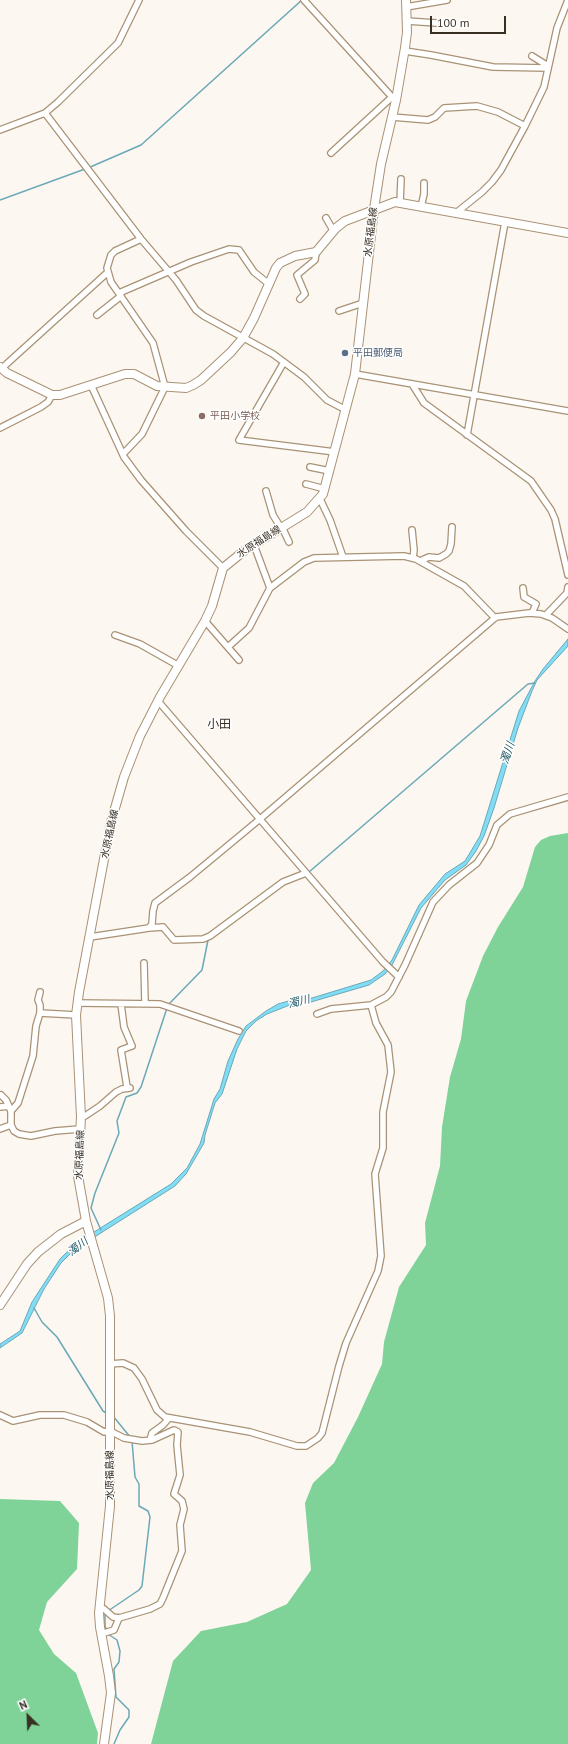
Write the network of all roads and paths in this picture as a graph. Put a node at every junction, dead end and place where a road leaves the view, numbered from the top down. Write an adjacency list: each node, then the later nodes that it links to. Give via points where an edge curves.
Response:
1 (139, 0): 12 (street, via 118,43)
2 (304, 0): 11 (street)
3 (446, 0): 5 (street)
4 (568, 0): 10 (street, via 557,28)
5 (406, 4): 6 (main road, 水原福島線)
6 (407, 21): 7 (street); 8 (main road, 水原福島線)
7 (436, 23)
8 (405, 51): 10 (street, via 494,67); 11 (main road, 水原福島線)
9 (532, 56): 10 (street)
10 (548, 67): 14 (street, via 544,87)
11 (394, 99): 13 (main road, 水原福島線); 16 (street)
12 (45, 113): 15 (street); 27 (street)
13 (392, 117): 14 (street, via 428,120 435,118 444,108 477,106 498,112); 21 (main road, 水原福島線)
14 (525, 126): 22 (street, via 492,182)
15 (0, 130)
16 (331, 153)
17 (401, 179): 19 (street)
18 (424, 182): 20 (street)
19 (400, 203): 20 (main road); 21 (main road, via 395,202)
20 (421, 207): 22 (main road)
21 (374, 209): 25 (main road, via 345,221); 34 (main road, 水原福島線)
22 (456, 213): 24 (main road)
23 (326, 218): 25 (street)
24 (505, 222): 26 (main road); 45 (street)
25 (334, 230): 28 (main road)
26 (568, 233)
27 (141, 239): 29 (street, via 115,250 108,261); 30 (street)
28 (316, 252): 31 (main road, via 295,256 280,263); 33 (street, via 315,260 297,275 305,294)
29 (108, 272): 32 (street); 39 (street)
30 (169, 272): 31 (street, via 222,250 235,249 242,253 254,272); 32 (street); 37 (street, via 196,310)
31 (269, 284): 37 (main road)
32 (120, 294): 36 (street); 43 (street, via 153,343)
33 (300, 299)
34 (364, 303): 35 (street); 40 (main road, 水原福島線)
35 (339, 311)
36 (97, 315)
37 (243, 338): 38 (street); 43 (main road, via 198,383 186,388)
38 (284, 362): 46 (street, via 304,376 327,400); 50 (street, via 239,440)
39 (0, 368): 44 (main road)
40 (355, 374): 41 (street); 46 (main road, 水原福島線)
41 (412, 384): 45 (street); 49 (street, via 422,402)
42 (91, 385): 43 (main road, via 125,374 134,374 152,384); 44 (main road); 51 (street)
43 (165, 387): 51 (street, via 142,434)
44 (52, 395): 48 (street, via 41,407)
45 (475, 395): 47 (street); 49 (street)
46 (346, 410): 50 (main road, 水原福島線)
47 (568, 411)
48 (0, 428)
49 (467, 435): 67 (street, via 531,481 555,519)
50 (335, 452): 53 (main road, 水原福島線)
51 (122, 454): 66 (street, via 186,531)
52 (310, 468): 53 (street)
53 (330, 472): 55 (main road, 水原福島線)
54 (306, 484): 55 (street)
55 (325, 489): 57 (main road, 水原福島線)
56 (266, 491): 59 (street, via 273,516)
57 (320, 499): 59 (main road, 水原福島線); 63 (street)
58 (452, 527): 65 (street, via 449,551 439,558 429,557)
59 (282, 528): 61 (street); 62 (main road, 水原福島線)
60 (412, 530): 64 (street)
61 (289, 542)
62 (254, 545): 66 (main road, 水原福島線); 69 (street)
63 (343, 557): 64 (street); 69 (street, via 308,559)
64 (413, 558): 65 (street)
65 (420, 561): 73 (street, via 464,586)
66 (223, 568): 74 (main road, 水原福島線)
67 (568, 575)
68 (568, 587): 72 (street, via 567,593)
69 (270, 588): 77 (street, via 249,628)
70 (524, 588): 71 (street, via 524,597 536,604)
71 (532, 613): 72 (street); 73 (street)
72 (546, 615): 75 (street)
73 (495, 618): 82 (street)
74 (205, 621): 77 (street); 79 (main road, 水原福島線)
75 (568, 629)
76 (115, 635): 79 (street, via 140,644)
77 (228, 647): 78 (street)
78 (239, 660)
79 (179, 666): 80 (main road, 水原福島線)
80 (158, 701): 82 (street); 85 (main road, 水原福島線, via 140,736 124,777 111,822)
81 (568, 797): 87 (street, via 510,814 497,825 489,845 477,863 449,885 433,902)
82 (260, 819): 83 (street); 84 (street, via 155,904)
83 (306, 872): 84 (street, via 283,882 203,939 174,940 163,927); 87 (street)
84 (149, 928): 85 (street)
85 (90, 937): 89 (main road, 水原福島線)
86 (144, 963): 90 (street)
87 (398, 977): 92 (street, via 386,997)
88 (40, 992): 93 (street)
89 (78, 1003): 91 (street); 95 (main road, 水原福島線)
90 (146, 1003): 91 (street); 96 (street, via 160,1004)
91 (121, 1004): 100 (street, via 124,1027 132,1046 121,1050 129,1088 116,1092 100,1106)
92 (371, 1005): 94 (street, via 331,1009); 108 (street, via 376,1023 388,1045 391,1072 383,1112 383,1148 375,1174 381,1256 378,1271 341,1358 322,1432 315,1441 306,1446 296,1446 250,1432)
93 (40, 1013): 95 (street); 99 (street, via 33,1056 18,1103)
94 (317, 1014)
95 (76, 1016): 100 (main road, 水原福島線)
96 (239, 1030)
97 (1, 1095): 99 (street)
98 (0, 1107): 99 (street)
99 (10, 1109): 101 (street)
100 (81, 1117): 103 (main road, 水原福島線)
101 (11, 1125): 102 (street); 103 (street, via 19,1134 31,1136 55,1131)
102 (0, 1129)
103 (80, 1130): 104 (main road, 水原福島線, via 78,1176)
104 (86, 1220): 105 (main road, via 60,1234 38,1252); 106 (main road, 水原福島線, via 108,1298)
105 (0, 1305)
106 (109, 1364): 108 (street, via 123,1363 134,1368 157,1410); 109 (main road, 水原福島線)
107 (0, 1415): 109 (street, via 13,1421 40,1415 64,1415 87,1422 104,1432)
108 (169, 1418): 110 (street, via 152,1433)
109 (110, 1431): 110 (street, via 124,1438); 111 (main road, 水原福島線, via 109,1518)
110 (150, 1440): 112 (street, via 174,1430 178,1432 180,1475 174,1494 182,1501 184,1509 180,1525 182,1554 160,1604)
111 (100, 1608): 112 (street); 113 (main road, 水原福島線)
112 (119, 1618): 113 (street, via 114,1630)
113 (101, 1634): 114 (main road, 水原福島線, via 111,1693)
114 (104, 1744)

